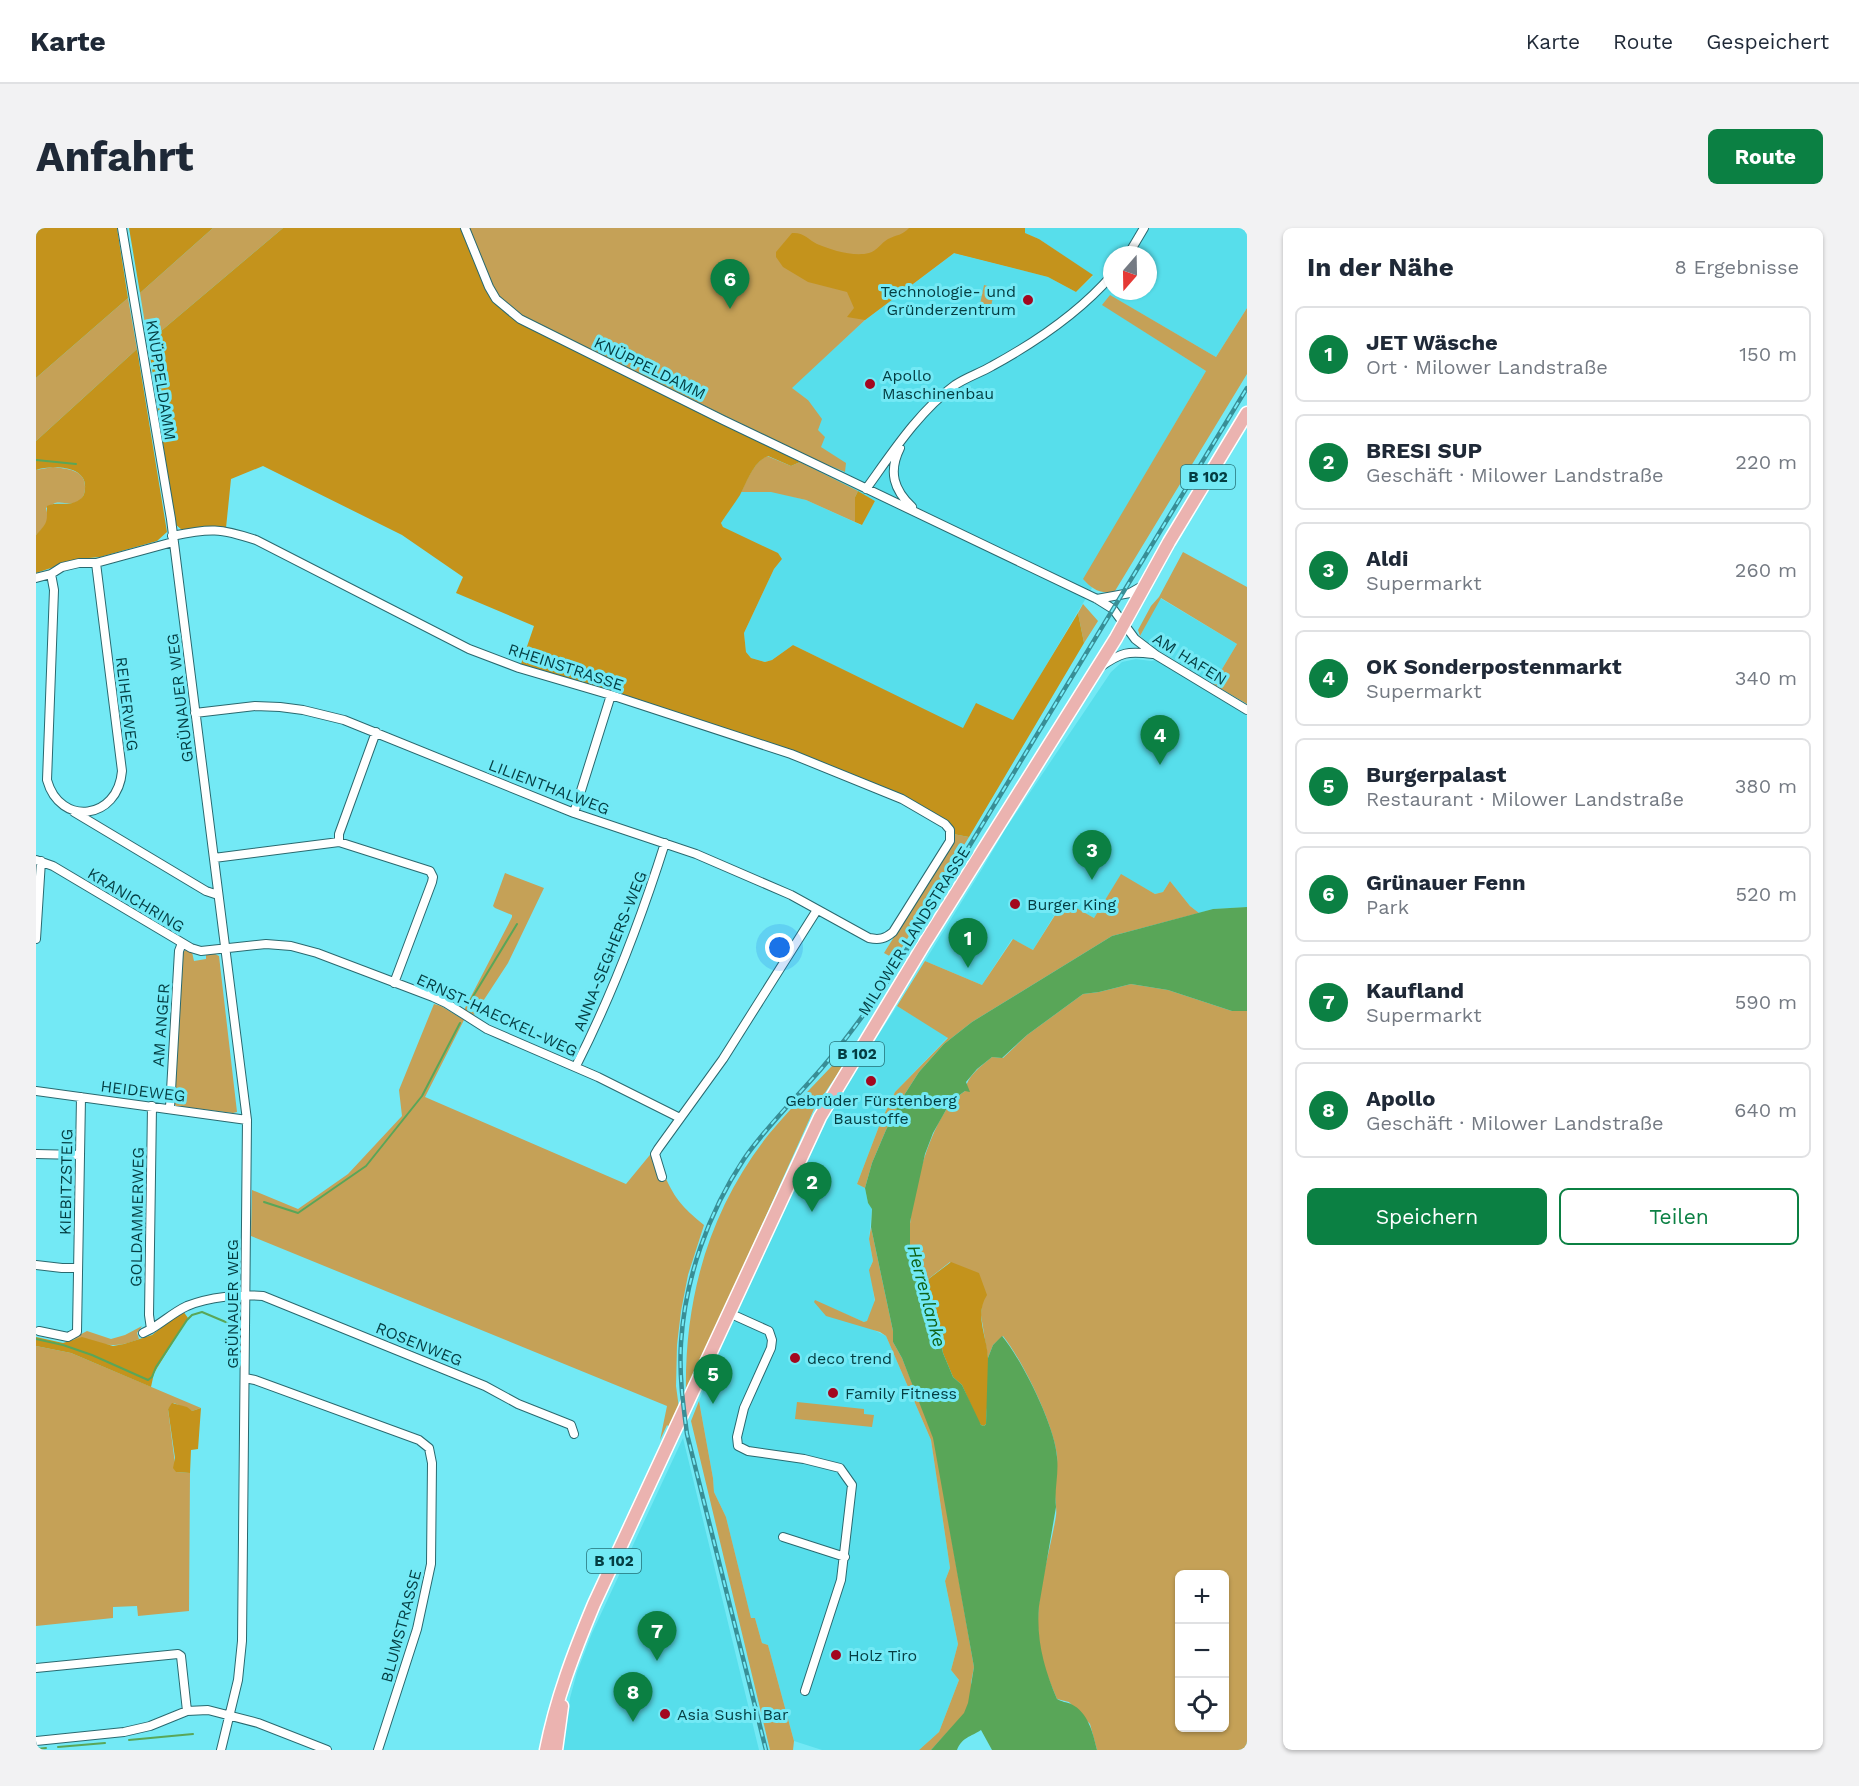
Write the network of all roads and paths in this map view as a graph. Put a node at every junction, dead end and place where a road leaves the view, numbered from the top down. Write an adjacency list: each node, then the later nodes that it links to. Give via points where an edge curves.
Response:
1 (122, 228): 10 (street, KNÜPPELDAMM)
2 (465, 228): 8 (street, KNÜPPELDAMM, via 496,299 520,319)
3 (1144, 228): 4 (street)
4 (1133, 246)
5 (1103, 284): 7 (street, via 1066,319 954,386)
6 (1247, 413): 14 (main road, MILOWER LANDSTRASSE / B 102)
7 (906, 436): 8 (street); 9 (street, via 896,456 894,481)
8 (866, 489): 9 (street, KNÜPPELDAMM)
9 (918, 513): 15 (street, AM HAFEN)
10 (173, 539): 11 (street); 19 (street, RHEINSTRASSE, via 201,530 227,530 255,540 469,649); 21 (street, GRÜNAUER WEG)
11 (96, 563): 12 (street, via 62,567); 23 (street, REIHERWEG, via 121,782 103,807)
12 (51, 574): 13 (street); 23 (street, via 54,590 47,780 53,796)
13 (36, 578)
14 (1147, 583): 15 (street, via 1130,593); 16 (main road, MILOWER LANDSTRASSE / B 102)
15 (1097, 599): 16 (street, AM HAFEN, via 1113,609)
16 (1124, 625): 17 (street, AM HAFEN); 18 (main road, MILOWER LANDSTRASSE / B 102)
17 (1156, 655): 18 (street, MILOWER LANDSTRASSE, via 1131,651); 20 (street, AM HAFEN)
18 (1094, 672): 49 (main road, MILOWER LANDSTRASSE / B 102, via 820,1117)
19 (611, 695): 24 (street); 32 (street, RHEINSTRASSE, via 791,754 902,799 945,824 950,830 950,841 893,933)
20 (1247, 710)
21 (195, 713): 22 (street, LILIENTHALWEG, via 255,706 289,708 344,720); 27 (street, GRÜNAUER WEG)
22 (376, 732): 24 (street, LILIENTHALWEG); 25 (street)
23 (69, 809): 29 (street)
24 (574, 813): 26 (street, LILIENTHALWEG)
25 (339, 842): 27 (street); 35 (street, via 432,873)
26 (665, 843): 30 (street, LILIENTHALWEG, via 791,895); 36 (street, ANNA-SEGHERS-WEG, via 595,1029)
27 (214, 858): 29 (street, GRÜNAUER WEG)
28 (38, 861): 31 (street); 33 (street, KRANICHRING, via 53,866)
29 (218, 896): 34 (street, GRÜNAUER WEG)
30 (817, 910): 32 (street, LILIENTHALWEG, via 869,938); 41 (street, via 723,1059)
31 (36, 939)
32 (882, 939)
33 (182, 943): 34 (street, KRANICHRING, via 201,951); 40 (street, AM ANGER)
34 (225, 948): 35 (street, ERNST-HAECKEL-WEG, via 291,946); 42 (street, GRÜNAUER WEG)
35 (394, 983): 36 (street, ERNST-HAECKEL-WEG, via 446,1003 487,1029)
36 (576, 1066): 41 (street, ERNST-HAECKEL-WEG)
37 (36, 1091): 38 (street, HEIDEWEG)
38 (81, 1097): 39 (street, HEIDEWEG); 44 (street, KIEBITZSTEIG)
39 (152, 1106): 40 (street, HEIDEWEG); 50 (street, GOLDAMMERWEG)
40 (170, 1108): 42 (street, HEIDEWEG)
41 (680, 1118): 45 (street, via 655,1154)
42 (247, 1119): 48 (street, GRÜNAUER WEG)
43 (36, 1154): 44 (street)
44 (80, 1155): 47 (street, KIEBITZSTEIG)
45 (662, 1177)
46 (36, 1265): 47 (street)
47 (78, 1268): 51 (street, KIEBITZSTEIG, via 77,1332 68,1337)
48 (245, 1294): 50 (street, via 187,1306); 53 (street, GRÜNAUER WEG); 54 (street, ROSENWEG, via 263,1296 485,1386 571,1425)
49 (729, 1313): 56 (street, via 768,1331 772,1340 744,1407 738,1446 840,1468 852,1485); 58 (main road, MILOWER LANDSTRASSE / B 102, via 605,1580)
50 (151, 1329): 52 (street)
51 (39, 1331)
52 (143, 1333)
53 (245, 1378): 61 (street, GRÜNAUER WEG, via 242,1641); 65 (street, BLUMSTRASSE, via 418,1440 429,1448 431,1564 417,1629)
54 (574, 1434)
55 (783, 1537): 56 (street)
56 (845, 1557): 59 (street)
57 (36, 1668): 60 (street, via 178,1654)
58 (565, 1678): 66 (main road, MILOWER LANDSTRASSE / B 102); 67 (main road, MILOWER LANDSTRASSE / B 102)
59 (805, 1691)
60 (187, 1711): 61 (street); 62 (street, via 124,1732)
61 (229, 1715): 63 (street, GRÜNAUER WEG); 64 (street)
62 (36, 1741)
63 (221, 1750)
64 (327, 1750)
65 (378, 1750)
66 (546, 1750)
67 (556, 1750)

